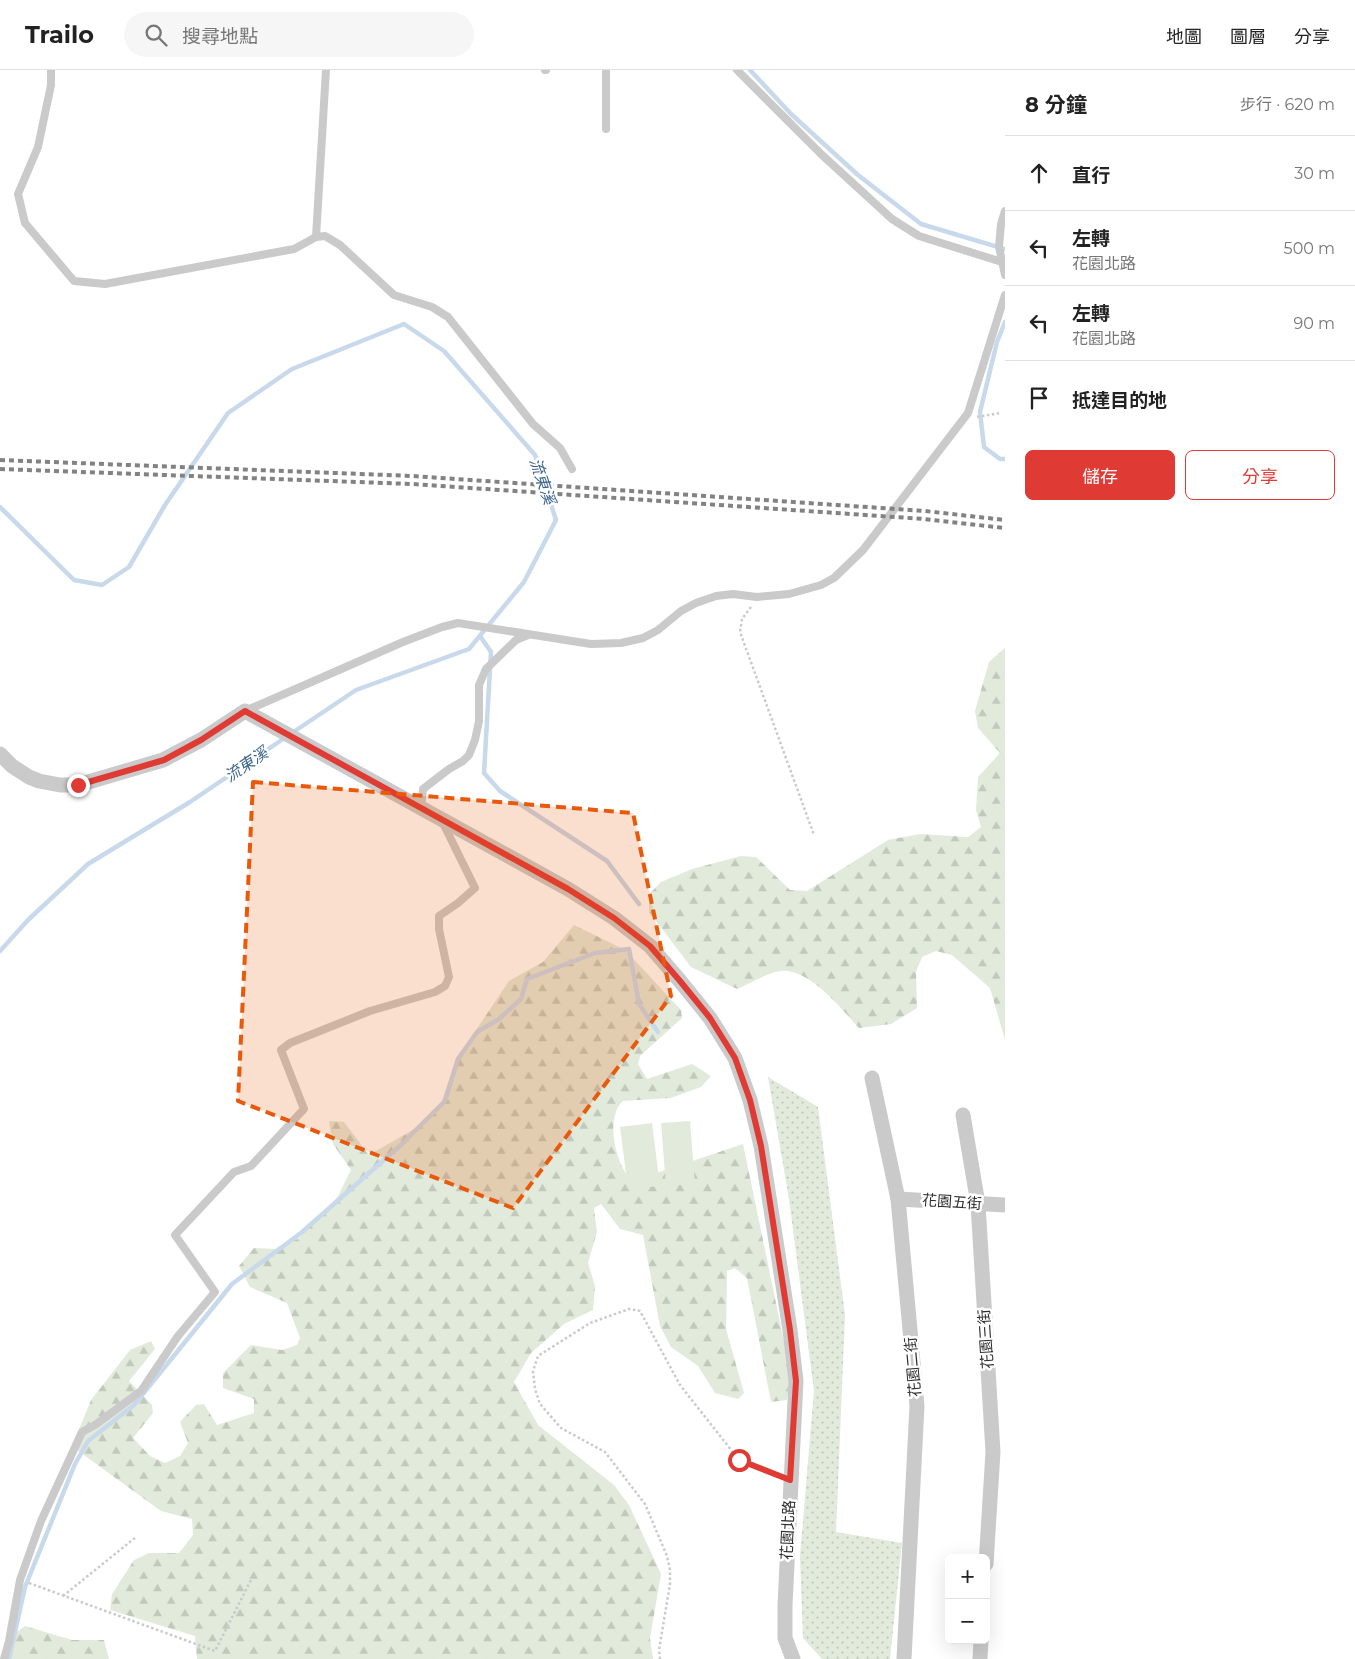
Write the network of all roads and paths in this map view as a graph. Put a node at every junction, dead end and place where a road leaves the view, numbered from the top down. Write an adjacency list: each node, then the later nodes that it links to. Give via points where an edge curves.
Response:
1 (50, 70): 7 (lane, via 51,85 38,147 18,194 26,223 74,280 105,284 294,249)
2 (326, 70): 7 (lane)
3 (606, 70): 5 (lane)
4 (737, 70): 8 (lane, via 892,219 919,236)
5 (606, 129)
6 (1005, 211): 8 (lane, via 999,247)
7 (316, 237): 13 (lane, via 325,236 340,245 394,295 432,307 448,317 534,424 560,448)
8 (1003, 261): 9 (lane)
9 (1005, 275)
10 (1005, 295): 14 (lane, via 968,412 863,550 834,578 821,585 789,594)
11 (1000, 413): 12 (path)
12 (971, 418)
13 (572, 469)
14 (757, 597): 15 (lane, via 733,594 709,598 681,611 658,630 621,644 591,644); 20 (path, via 742,619 740,632)
15 (525, 635): 16 (lane, via 458,623 442,627); 18 (lane, via 486,669 479,685 479,721 470,755 423,789)
16 (246, 711): 17 (street, via 164,760 78,785 34,779 12,766); 18 (street, 花園北路)
17 (0, 754)
18 (420, 809): 19 (street, 花園北路)
19 (442, 820): 27 (street, 花園北路, via 568,889 650,946 710,1018 735,1058 761,1146 790,1330 796,1381); 31 (lane, via 475,888 439,916 449,977 445,986 435,992 370,1011 290,1043 281,1050 304,1109 251,1166 234,1172 175,1235 215,1292 178,1336 141,1391 82,1432 42,1521)
20 (814, 835)
21 (872, 1078): 23 (street, 花園二街)
22 (963, 1115): 24 (street, 花園三街)
23 (898, 1199): 24 (street, 花園五街); 37 (street, 花園二街, via 917,1406)
24 (978, 1204): 25 (street, 花園五街); 26 (street, 花園三街)
25 (1005, 1205)
26 (999, 1452): 29 (street, 花園三街)
27 (790, 1480): 35 (path, via 739,1460 680,1385 640,1311 629,1309 590,1323 538,1356 533,1372 540,1404 561,1428 605,1452 645,1504 667,1556 670,1584); 36 (street, 花園北路, via 785,1638)
28 (136, 1537): 32 (path)
29 (987, 1554)
30 (252, 1578): 32 (path, via 216,1651)
31 (20, 1580): 32 (path); 34 (lane)
32 (63, 1596)
33 (982, 1644): 38 (street)
34 (4, 1659)
35 (660, 1659)
36 (793, 1659)
37 (904, 1659)
38 (980, 1659)

